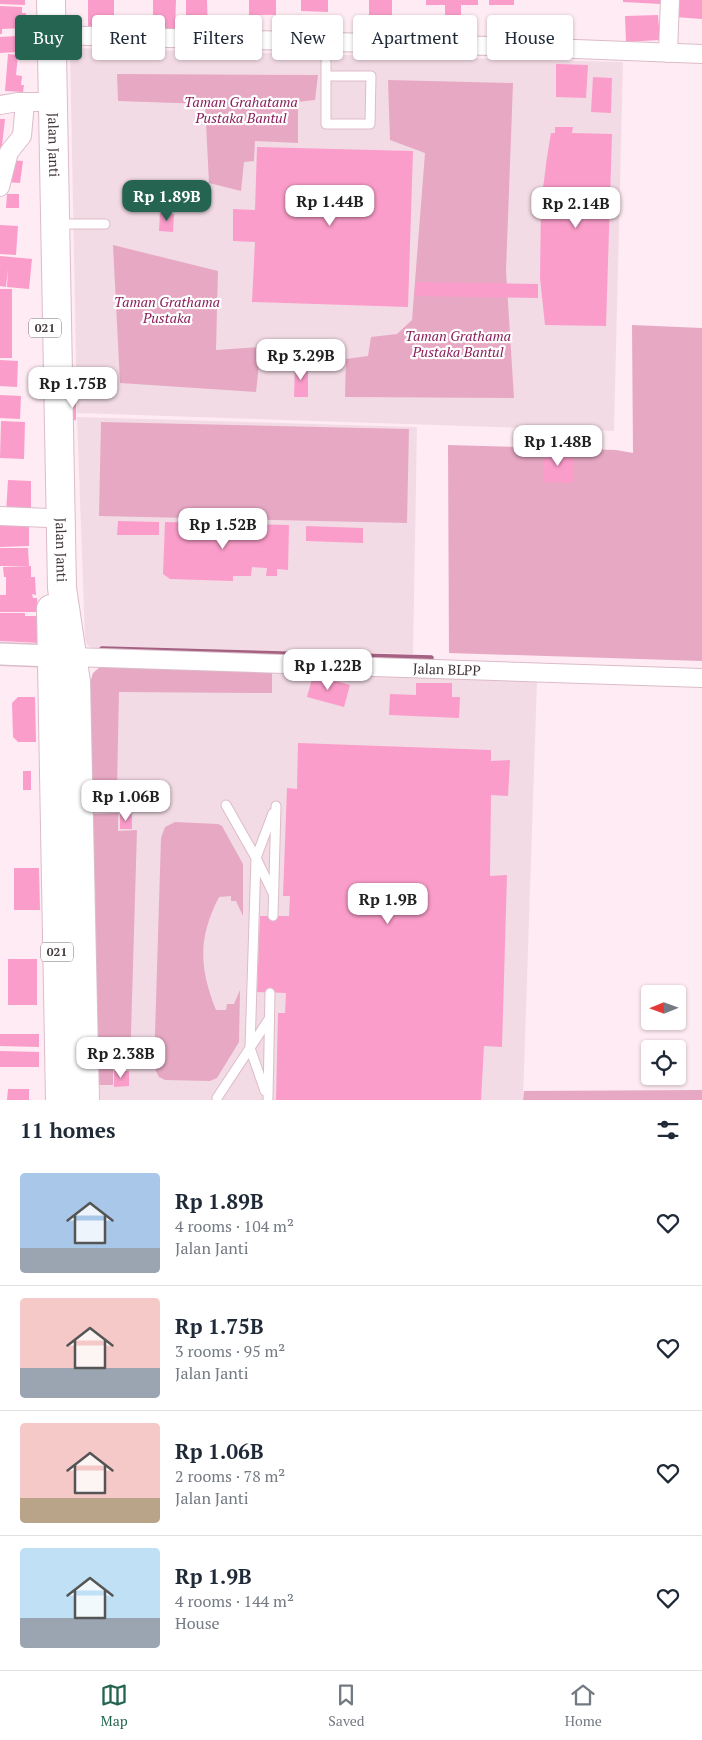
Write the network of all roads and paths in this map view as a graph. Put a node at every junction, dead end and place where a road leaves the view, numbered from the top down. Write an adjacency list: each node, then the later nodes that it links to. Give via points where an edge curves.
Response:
1 (39, 0): 11 (main road, Jalan Janti / 021)
2 (51, 0): 4 (main road, Jalan Janti / 021)
3 (670, 0): 6 (street)
4 (51, 15)
5 (82, 37): 6 (street)
6 (668, 53): 7 (street)
7 (702, 54)
8 (52, 60): 14 (main road, Jalan Janti / 021)
9 (326, 62): 10 (lane)
10 (326, 76): 10 (lane, via 326,124 370,124 371,76)
11 (33, 102): 12 (street); 13 (street, via 22,136 10,152); 14 (main road, Jalan Janti / 021)
12 (0, 105)
13 (0, 187)
14 (50, 224): 15 (lane); 17 (main road, Jalan Janti / 021); 19 (main road, Jalan Janti / 021)
15 (105, 224)
16 (0, 516): 17 (street)
17 (49, 518): 19 (main road, Jalan Janti / 021)
18 (0, 654): 19 (street)
19 (62, 656): 20 (street, Jalan BLPP); 29 (main road, Jalan Janti / 021)
20 (702, 678)
21 (226, 805): 22 (lane)
22 (256, 858): 23 (lane); 23 (lane, via 276,806); 27 (lane)
23 (274, 895): 24 (lane)
24 (273, 916)
25 (270, 993): 26 (lane)
26 (269, 1019): 27 (lane); 27 (lane, via 268,1098)
27 (250, 1048): 28 (lane)
28 (218, 1098)
29 (72, 1099)

